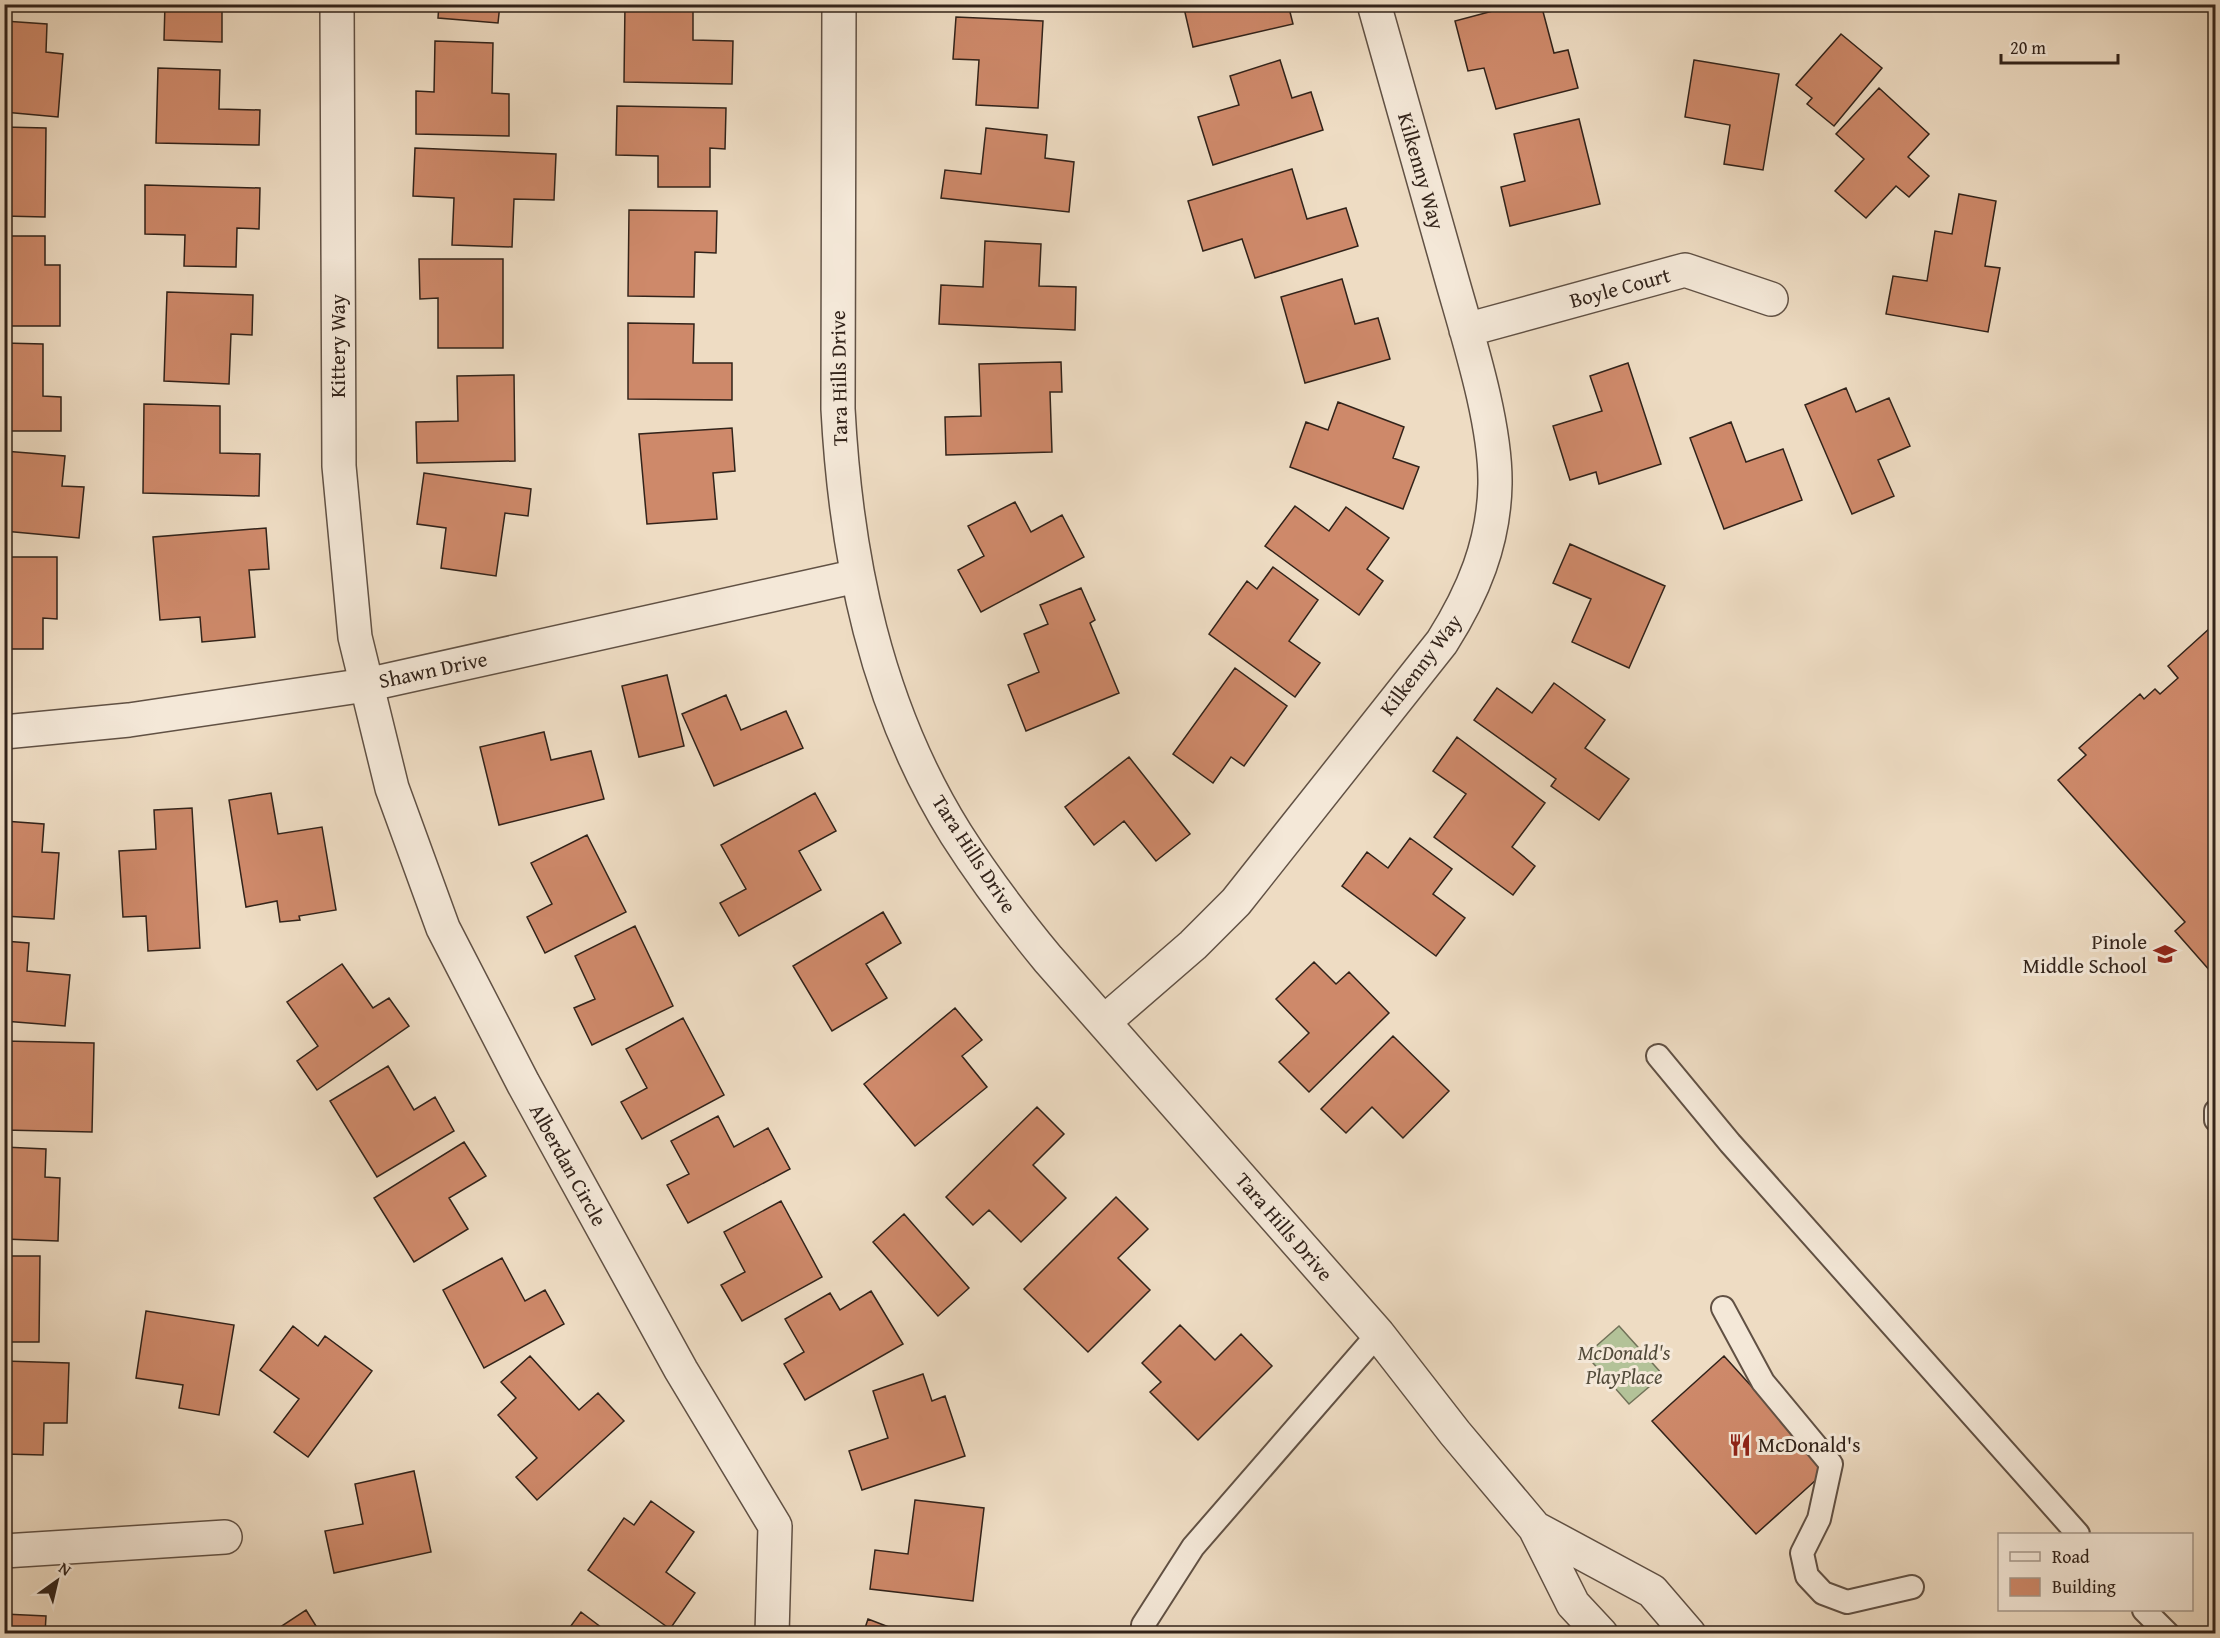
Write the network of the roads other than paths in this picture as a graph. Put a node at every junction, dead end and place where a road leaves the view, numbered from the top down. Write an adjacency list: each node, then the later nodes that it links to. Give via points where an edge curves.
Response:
1 (337, 4): 7 (street, Kittery Way, via 339,465 355,637)
2 (838, 4): 6 (street, Tara Hills Drive, via 838,409 841,472)
3 (1374, 4): 5 (street, Kilkenny Way)
4 (1771, 299): 5 (street, Boyle Court, via 1685,270)
5 (1466, 330): 9 (street, Kilkenny Way, via 1494,453 1495,486 1487,546 1466,606 1442,642 1236,902)
6 (857, 576): 7 (street, Shawn Drive); 9 (street, Tara Hills Drive, via 878,662 897,715 937,800 996,894)
7 (366, 685): 8 (street, Shawn Drive, via 129,720); 23 (street, Alberdan Circle, via 392,788 443,928 670,1350 775,1526)
8 (4, 732)
9 (1104, 1022): 14 (street, Tara Hills Drive)
10 (1658, 1056): 16 (lane, via 1737,1151)
11 (2216, 1111): 12 (lane)
12 (2216, 1120)
13 (1723, 1308): 19 (lane, via 1763,1382 1831,1464 1819,1519 1802,1553 1807,1576 1823,1593 1847,1602)
14 (1378, 1334): 15 (street, Tara Hills Drive); 22 (lane, via 1193,1547)
15 (1534, 1528): 21 (street, Tara Hills Drive, via 1573,1604); 24 (street, Tara Hills Drive, via 1652,1591)
16 (2077, 1533)
17 (225, 1537): 18 (street)
18 (4, 1551)
19 (1912, 1587)
20 (2145, 1611): 25 (lane)
21 (1591, 1630)
22 (1144, 1631)
23 (772, 1634)
24 (1689, 1634)
25 (2168, 1634)

